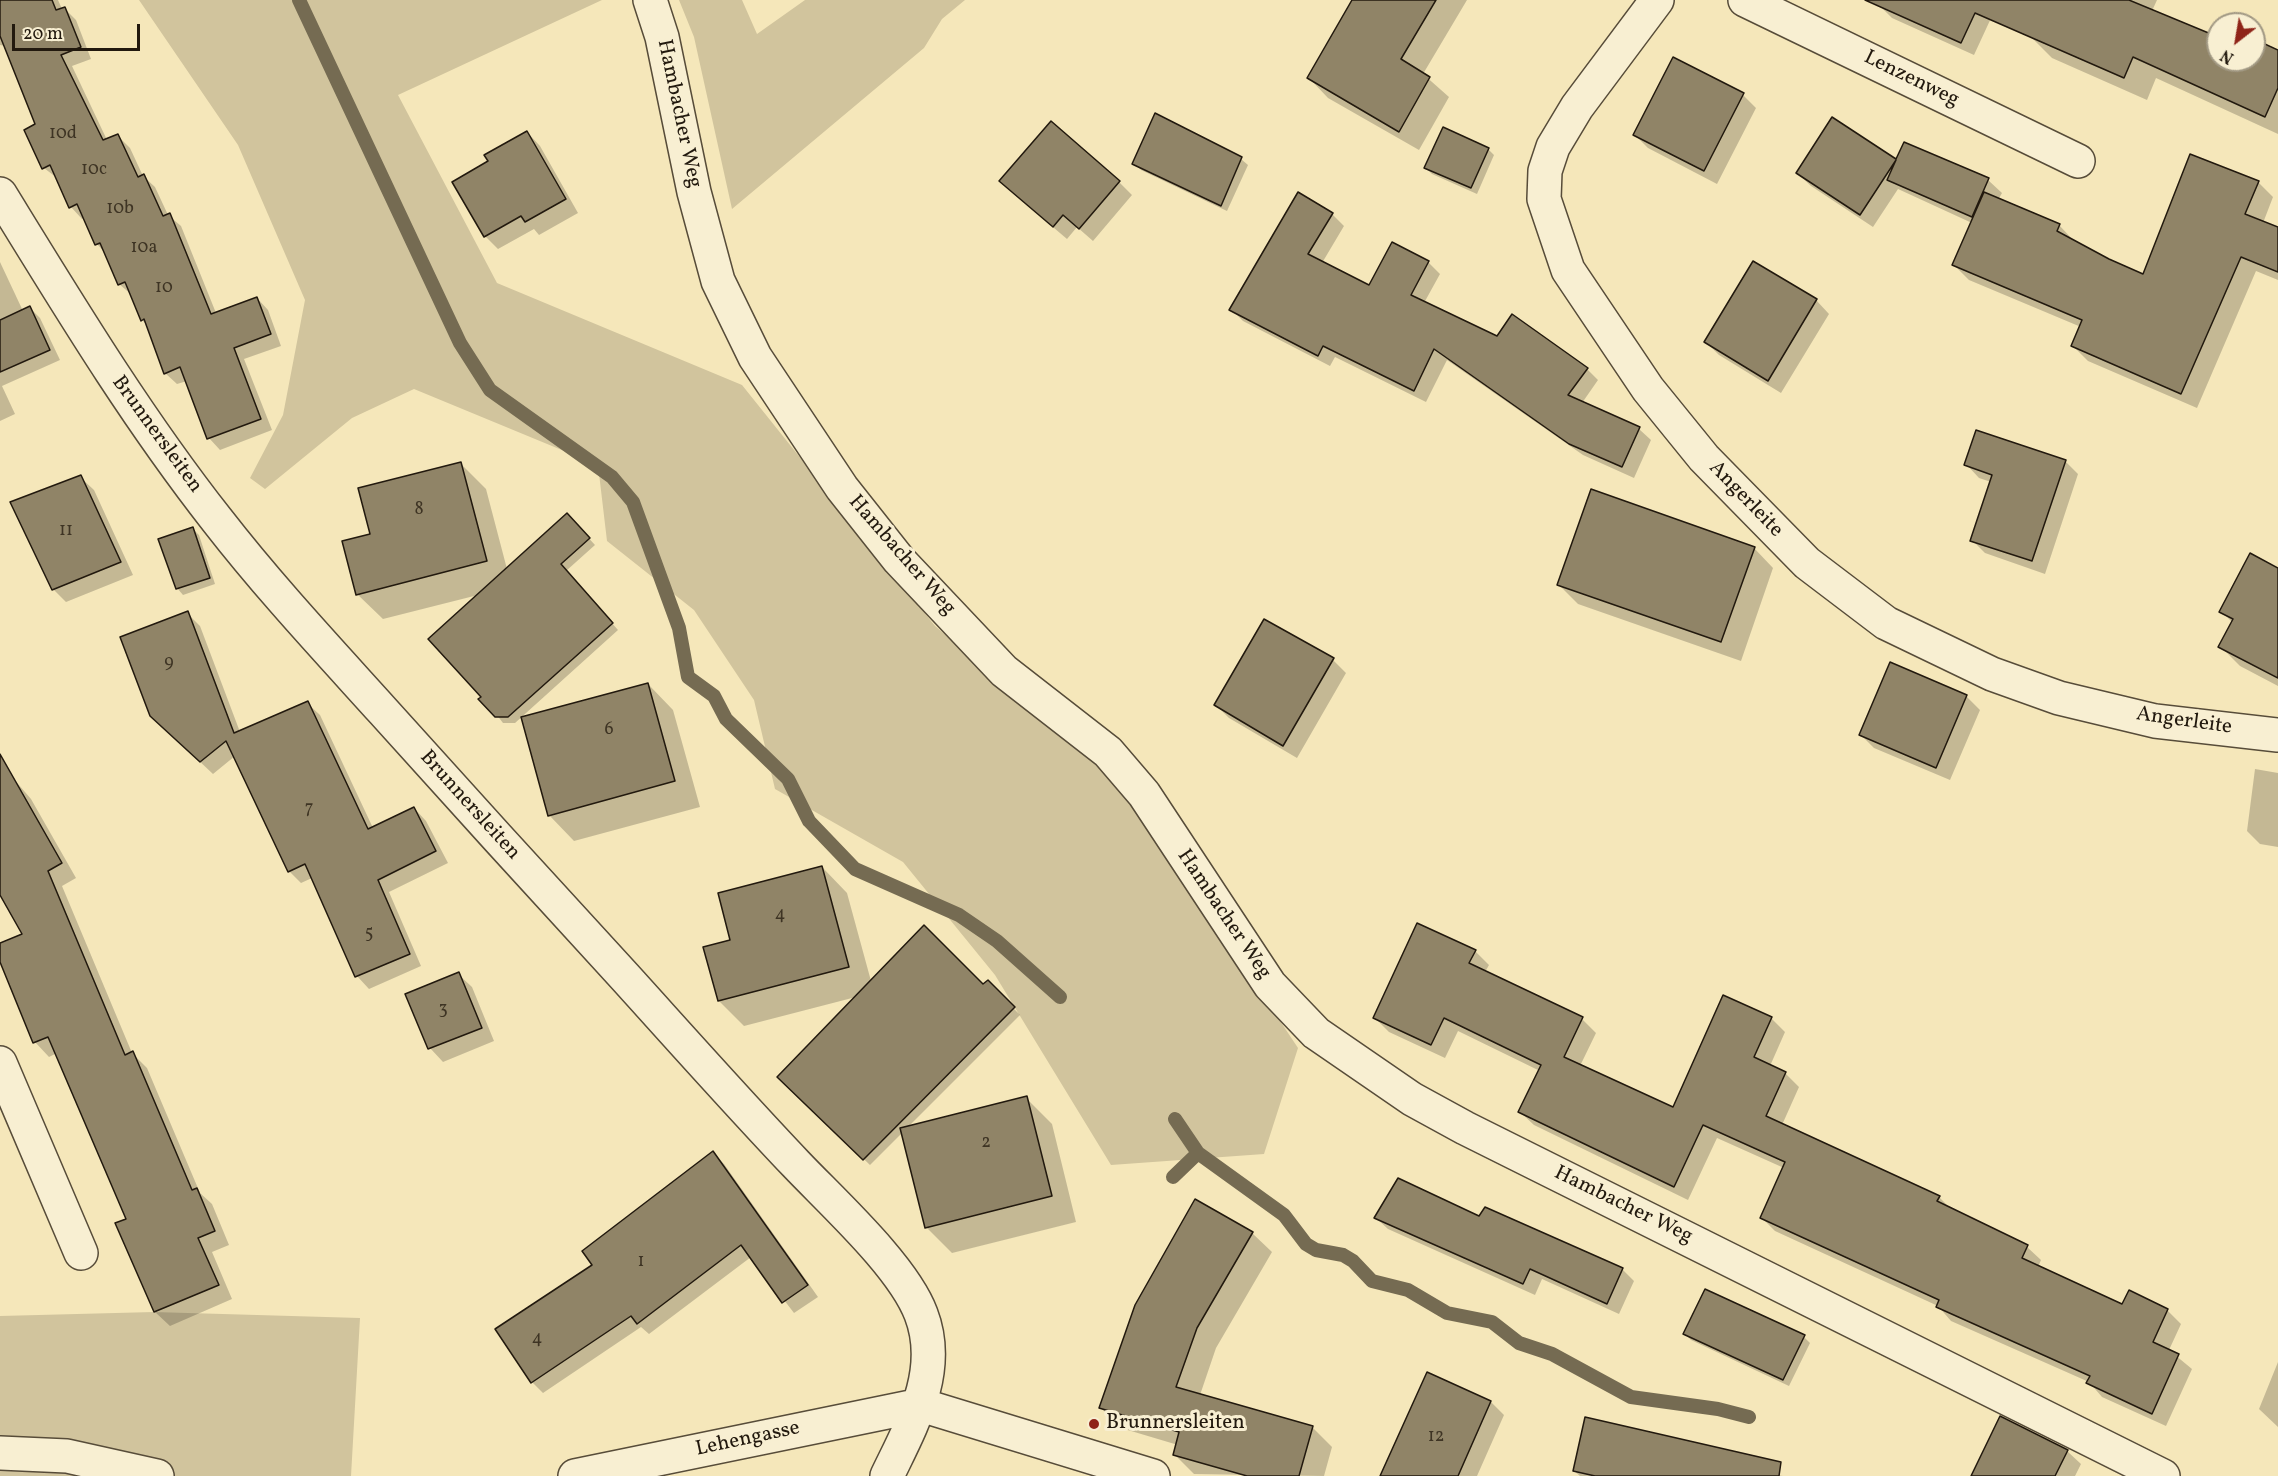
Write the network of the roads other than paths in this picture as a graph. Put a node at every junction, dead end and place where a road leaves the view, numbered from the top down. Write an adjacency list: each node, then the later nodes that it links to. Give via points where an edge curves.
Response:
1 (650, 0): 15 (street, Hambacher Weg, via 718,281 755,357 842,488 899,560 1004,671 1108,752 1144,795 1270,985 1316,1033 1412,1099 1465,1128)
2 (1657, 0): 6 (street, Angerleite, via 1577,107 1553,147 1545,171 1544,199 1568,270 1648,388 1704,458 1807,563 1886,623 1960,659 2014,682 2091,706 2155,721)
3 (1745, 0): 4 (street, Lenzenweg)
4 (2078, 161)
5 (0, 194): 9 (street, Brunnersleiten, via 98,354 219,523 372,700 889,1263 920,1311 927,1335 928,1363)
6 (2278, 735)
7 (0, 1063): 8 (street)
8 (81, 1253)
9 (921, 1405): 12 (street, Lehengasse); 13 (street, Brunnersleiten); 14 (street)
10 (0, 1452): 11 (street, via 67,1456)
11 (157, 1476)
12 (575, 1476)
13 (886, 1476)
14 (1153, 1476)
15 (2163, 1476)

